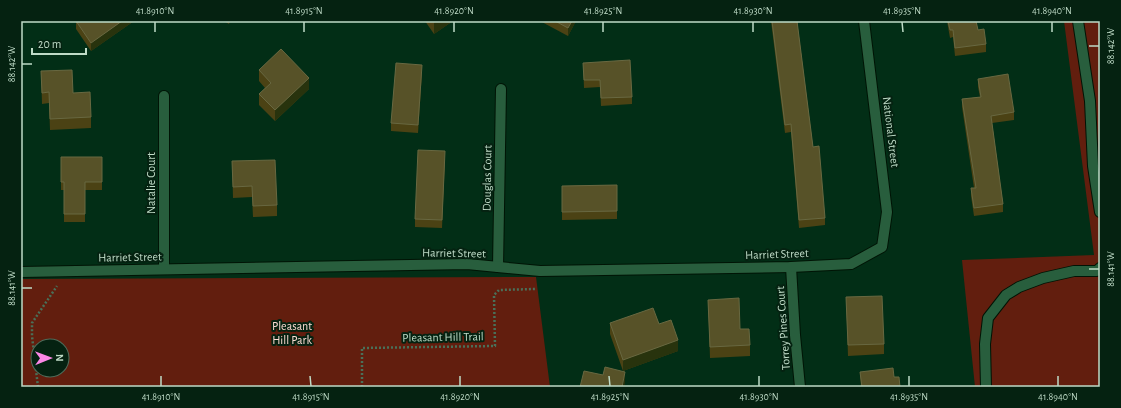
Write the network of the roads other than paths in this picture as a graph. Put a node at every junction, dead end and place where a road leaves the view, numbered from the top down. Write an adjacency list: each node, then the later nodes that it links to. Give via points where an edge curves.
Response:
1 (864, 21): 6 (street, National Street, via 887,212)
2 (1078, 21): 5 (street, via 1090,101 1093,166)
3 (501, 89): 7 (street, Douglas Court)
4 (164, 96): 10 (street, Natalie Court)
5 (1100, 212)
6 (882, 247): 8 (street, Harriet Street, via 851,264)
7 (498, 267): 8 (street, Harriet Street, via 540,271); 10 (street, Harriet Street, via 467,264)
8 (791, 267): 12 (street, Torrey Pines Court)
9 (1100, 268): 13 (street, via 1097,271 1074,271 1043,278 1006,295 988,318 985,344)
10 (164, 269): 11 (street, Harriet Street)
11 (21, 272)
12 (800, 387)
13 (986, 387)

